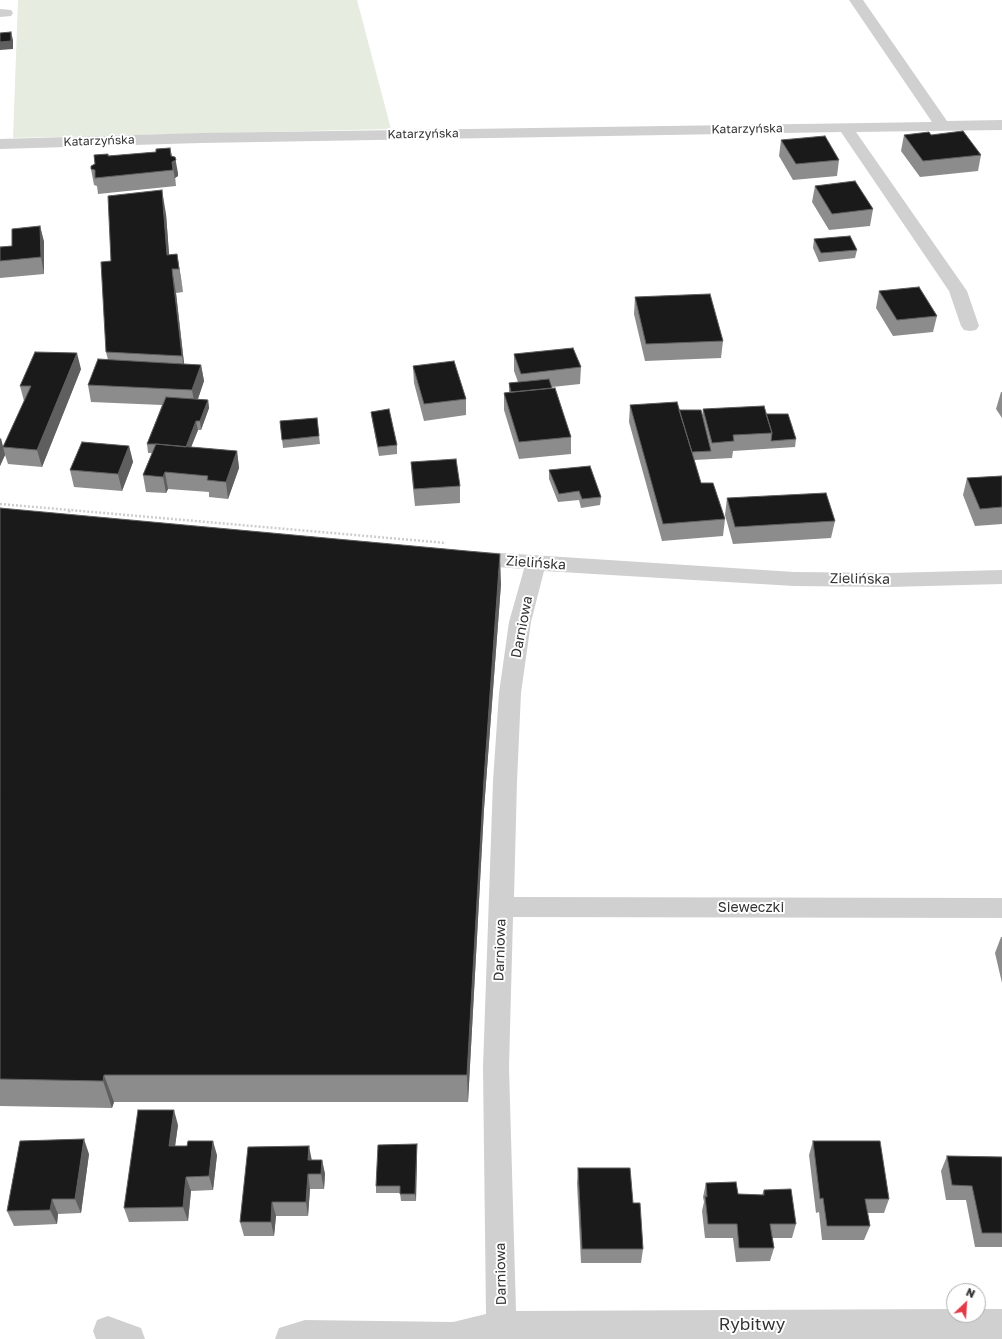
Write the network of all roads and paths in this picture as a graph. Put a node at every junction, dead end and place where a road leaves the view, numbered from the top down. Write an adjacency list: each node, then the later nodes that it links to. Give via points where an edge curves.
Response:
1 (856, 0): 3 (street)
2 (1002, 125): 3 (street, Katarzyńska)
3 (943, 126): 4 (street, Katarzyńska)
4 (846, 128): 5 (street, Katarzyńska, via 201,138); 6 (street, via 958,291)
5 (0, 144)
6 (970, 326)
7 (0, 504): 8 (path)
8 (70, 510)
9 (449, 556): 10 (street, Zielińska)
10 (536, 564): 11 (street, Zielińska, via 794,579); 12 (street, Darniowa, via 520,622 510,693)
11 (1002, 577)
12 (501, 907): 13 (street, Sieweczki); 16 (street, Darniowa, via 496,1067)
13 (1002, 908)
14 (1002, 1324): 15 (street, Rybitwy)
15 (959, 1332): 16 (street, Rybitwy)
16 (502, 1333): 17 (street, Rybitwy, via 453,1337 305,1334)
17 (290, 1339)

